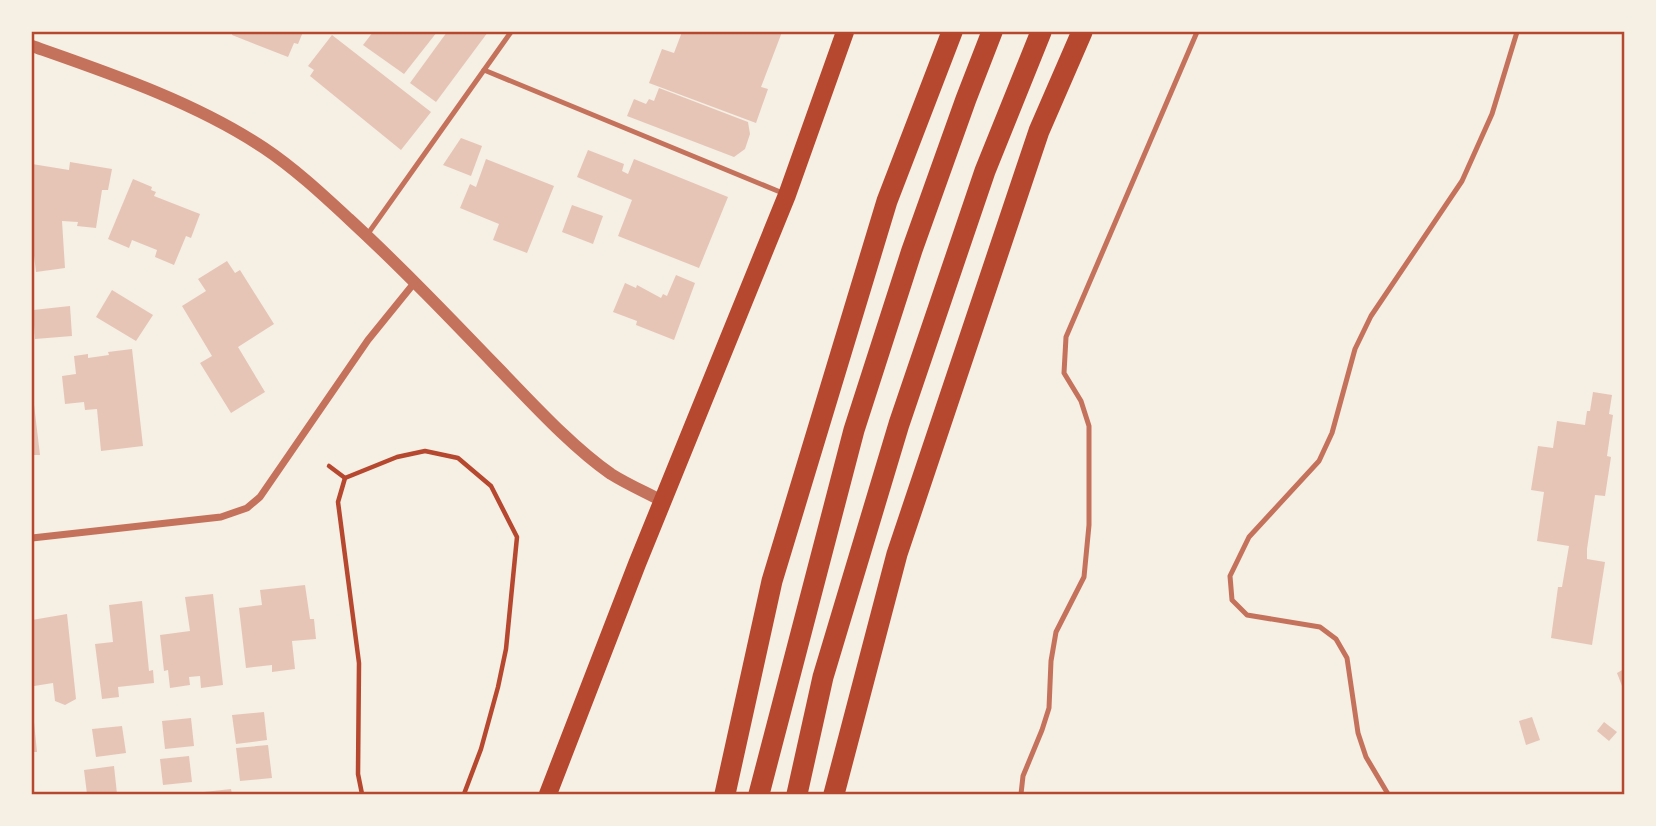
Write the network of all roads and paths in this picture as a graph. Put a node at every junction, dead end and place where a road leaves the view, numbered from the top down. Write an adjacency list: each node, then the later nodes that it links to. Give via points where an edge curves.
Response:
1 (511, 32): 10 (lane)
2 (845, 32): 11 (main road)
3 (953, 32): 21 (highway, via 887,201 776,568)
4 (992, 32): 22 (highway, via 965,99 854,430)
5 (1041, 32): 23 (highway, via 985,171 899,424 823,677)
6 (1082, 32): 24 (highway, via 1039,131 897,554)
7 (1198, 32): 25 (lane, via 1066,337 1064,373 1089,426 1084,577 1056,632 1049,708 1023,776)
8 (1517, 32): 26 (lane, via 1492,114 1462,181 1371,316 1355,349 1320,461 1249,537 1230,576 1232,600 1247,615 1320,627 1336,639 1347,658 1366,757)
9 (32, 46): 12 (street, via 196,110 264,148)
10 (484, 70): 11 (lane); 12 (lane)
11 (787, 195): 16 (main road)
12 (367, 235): 13 (street)
13 (415, 282): 16 (street, via 595,461); 17 (street, via 368,340 260,497 247,508 220,517)
14 (329, 466): 15 (path)
15 (345, 478): 18 (path, via 338,502 359,663 358,774); 19 (path, via 425,451 458,458 491,486 517,537 506,649 481,749)
16 (662, 502): 20 (main road)
17 (32, 538)
18 (362, 794)
19 (464, 794)
20 (548, 794)
21 (725, 794)
22 (760, 794)
23 (797, 794)
24 (834, 794)
25 (1021, 794)
26 (1388, 794)

